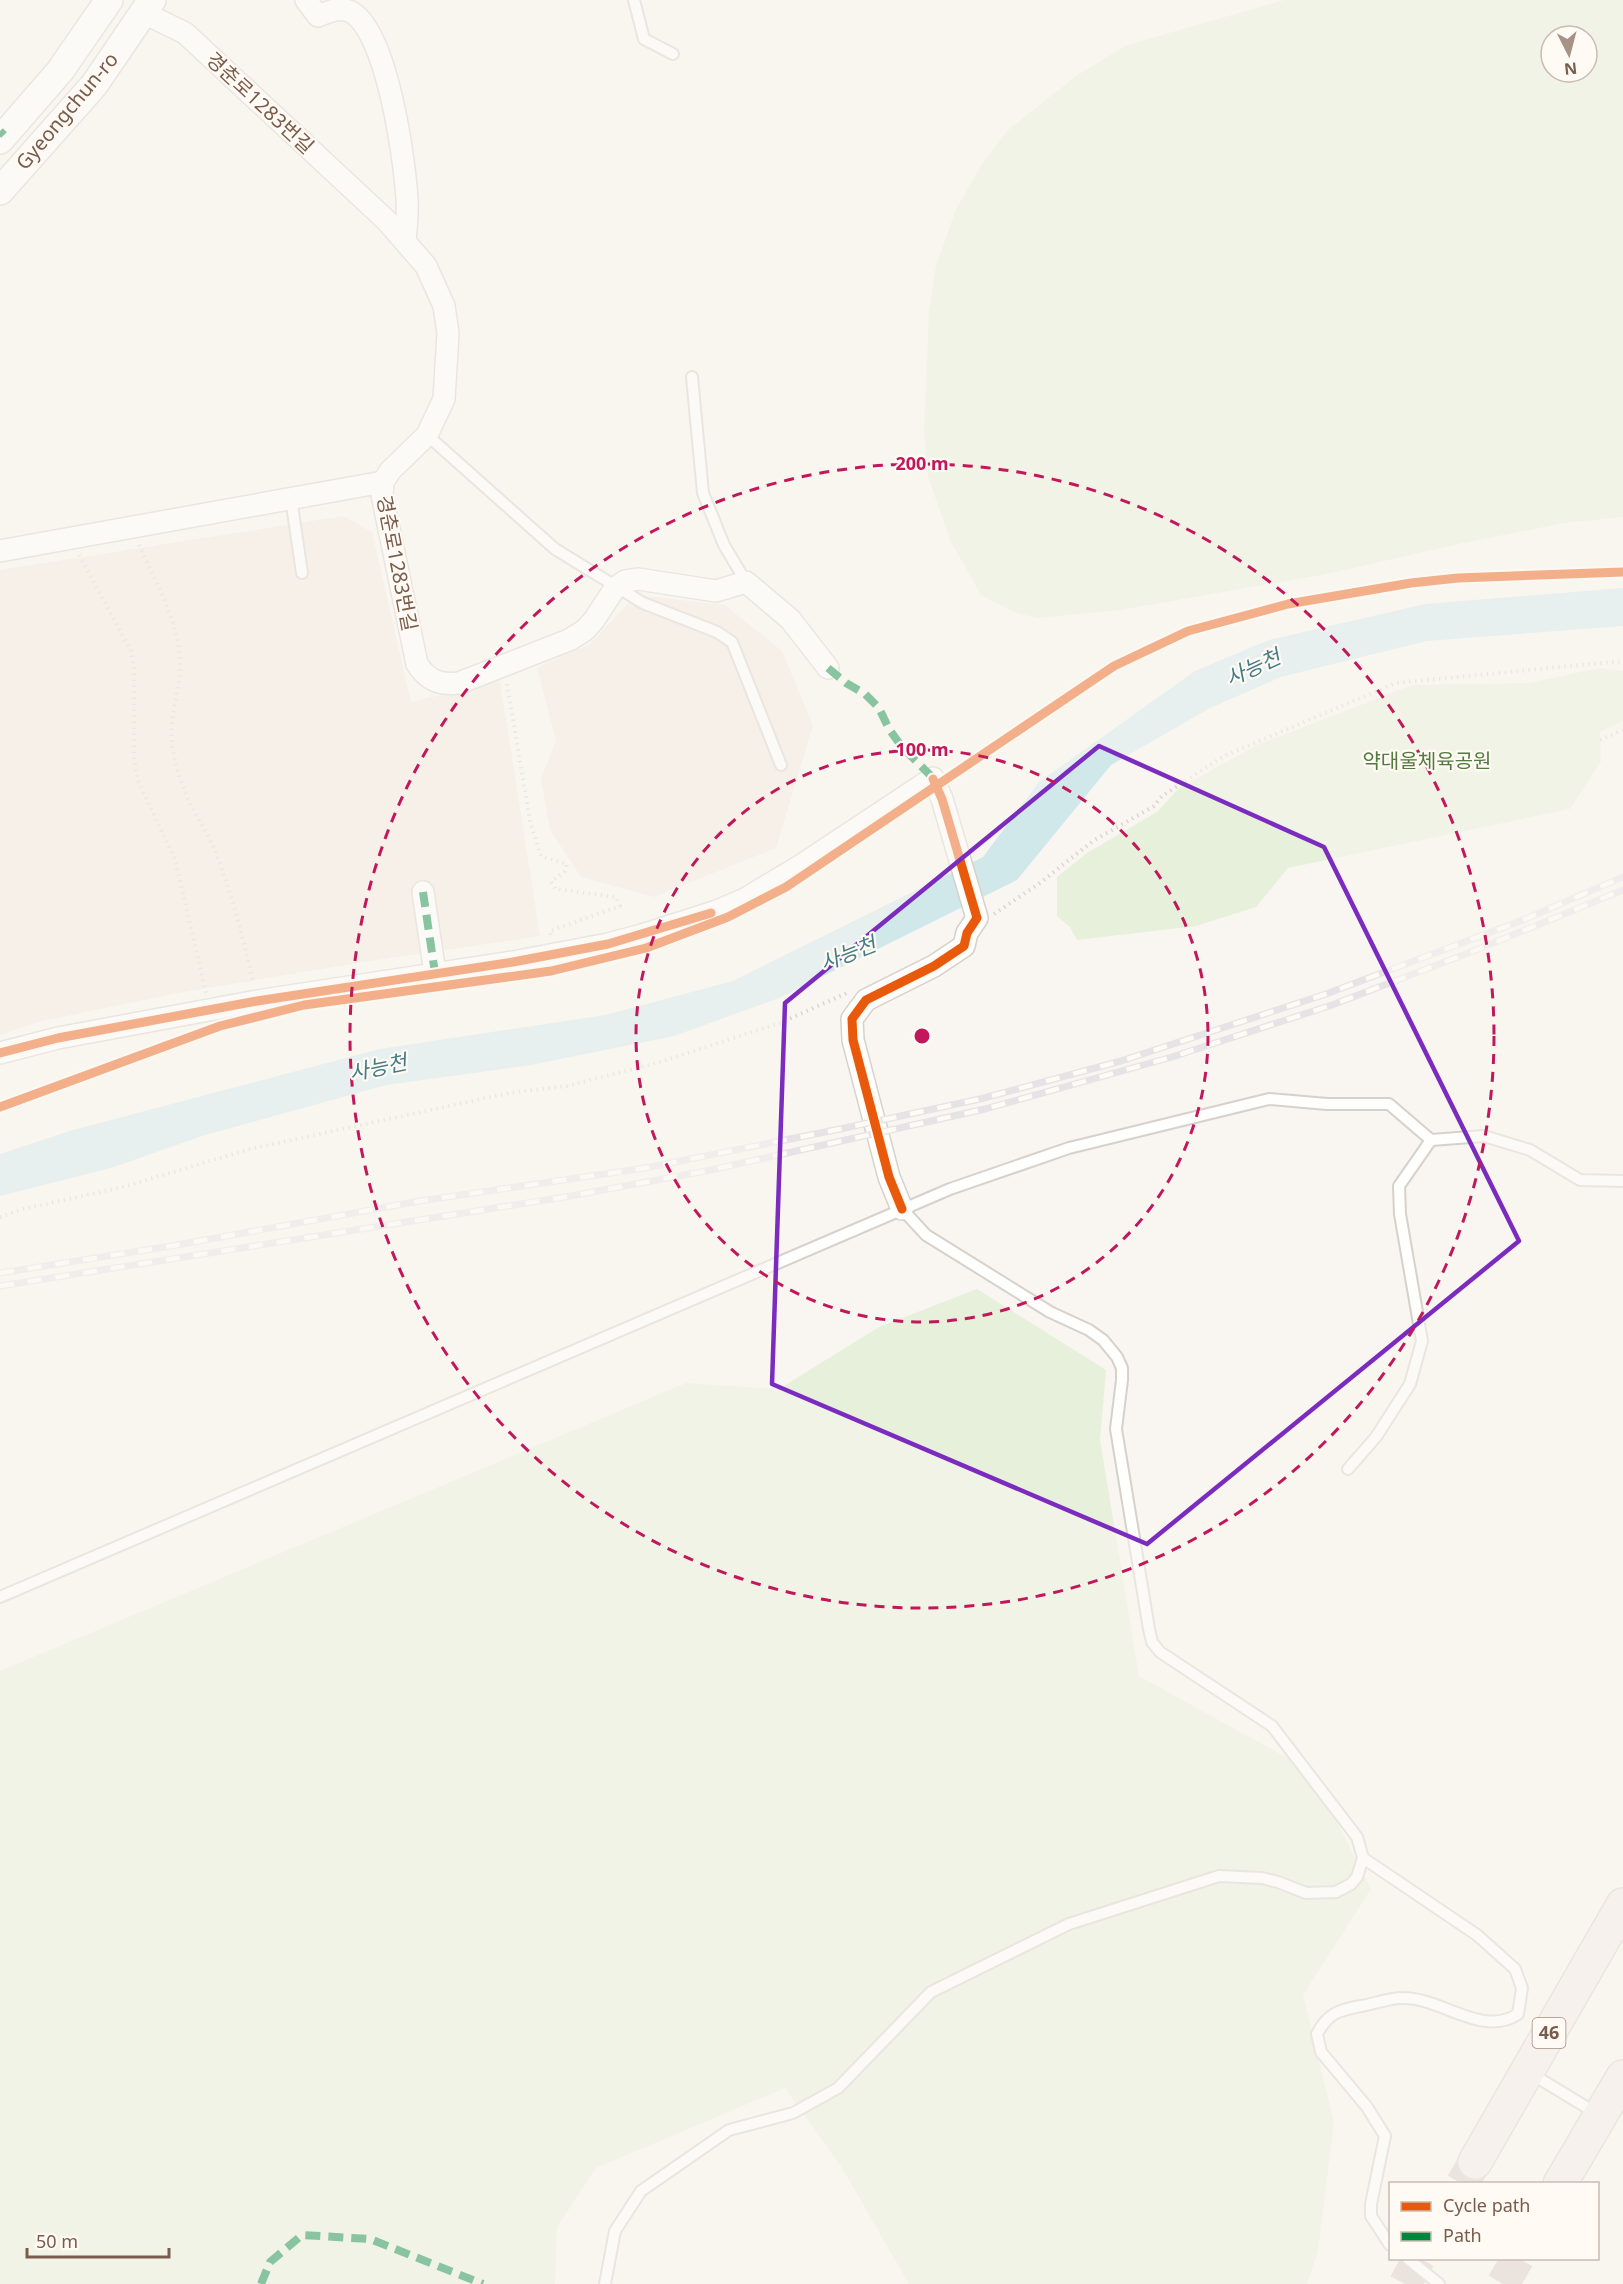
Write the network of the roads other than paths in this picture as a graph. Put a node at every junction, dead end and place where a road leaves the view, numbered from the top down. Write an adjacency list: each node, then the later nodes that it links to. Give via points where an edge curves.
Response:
1 (109, 0): 6 (street, Gyeongchun-ro, via 60,71)
2 (306, 0): 8 (street, via 318,16 338,9 350,12 364,24 378,55 395,109 404,164)
3 (634, 0): 5 (lane, via 644,39)
4 (141, 4): 7 (street, Gyeongchun-ro, via 94,85); 8 (street, 경춘로1283번길, via 185,33)
5 (674, 54)
6 (1, 135)
7 (0, 191)
8 (405, 241): 10 (street, 경춘로1283번길, via 426,266 444,306 448,333 444,399)
9 (692, 377): 15 (lane, via 703,493 724,545)
10 (427, 435): 11 (street, 경춘로1283번길); 16 (lane, via 555,549)
11 (383, 482): 12 (street); 16 (street, 경춘로1283번길, via 382,495 417,664 434,681 459,683 569,640 594,620)
12 (291, 498): 13 (street); 14 (lane)
13 (0, 552)
14 (302, 573)
15 (746, 582): 16 (street, via 716,591 638,579); 17 (street, via 790,619)
16 (615, 588): 18 (lane, via 732,642)
17 (828, 668)
18 (782, 765)
19 (423, 892): 20 (street)
20 (435, 973): 21 (street, via 257,1001 58,1038); 24 (street, via 608,944 717,911 800,866 933,778 942,799 972,926 964,946 934,966 866,1000 852,1019 853,1040 889,1177)
21 (0, 1053)
22 (1431, 1140): 23 (lane, via 1484,1136 1530,1150 1580,1180); 24 (lane, via 1389,1104 1269,1099 1069,1148); 25 (lane, via 1400,1186 1400,1214 1422,1341 1410,1384 1376,1437)
23 (1623, 1181)
24 (902, 1209): 26 (lane); 27 (lane, via 926,1235 1050,1312 1089,1330 1117,1357 1122,1380 1116,1429 1152,1642 1160,1652 1272,1726 1357,1837)
25 (1348, 1470)
26 (0, 1597)
27 (1363, 1858): 34 (lane, via 1477,1935 1515,1969 1522,1988 1518,2014 1508,2021 1479,2020 1403,1998 1342,2010 1324,2020 1317,2034 1321,2052 1367,2107 1385,2136 1371,2216); 36 (lane, via 1357,1877 1336,1892 1306,1893 1262,1878 1218,1876 1069,1924 931,1992 838,2088 793,2113 729,2130 641,2191 615,2231)
28 (1623, 1905): 29 (highway, 46)
29 (1527, 2072): 31 (lane); 32 (highway, 46)
30 (1623, 2077): 31 (highway)
31 (1600, 2115): 33 (highway)
32 (1475, 2162)
33 (1561, 2182)
34 (1389, 2243)
35 (1408, 2260): 37 (lane)
36 (605, 2284)
37 (1439, 2284)

